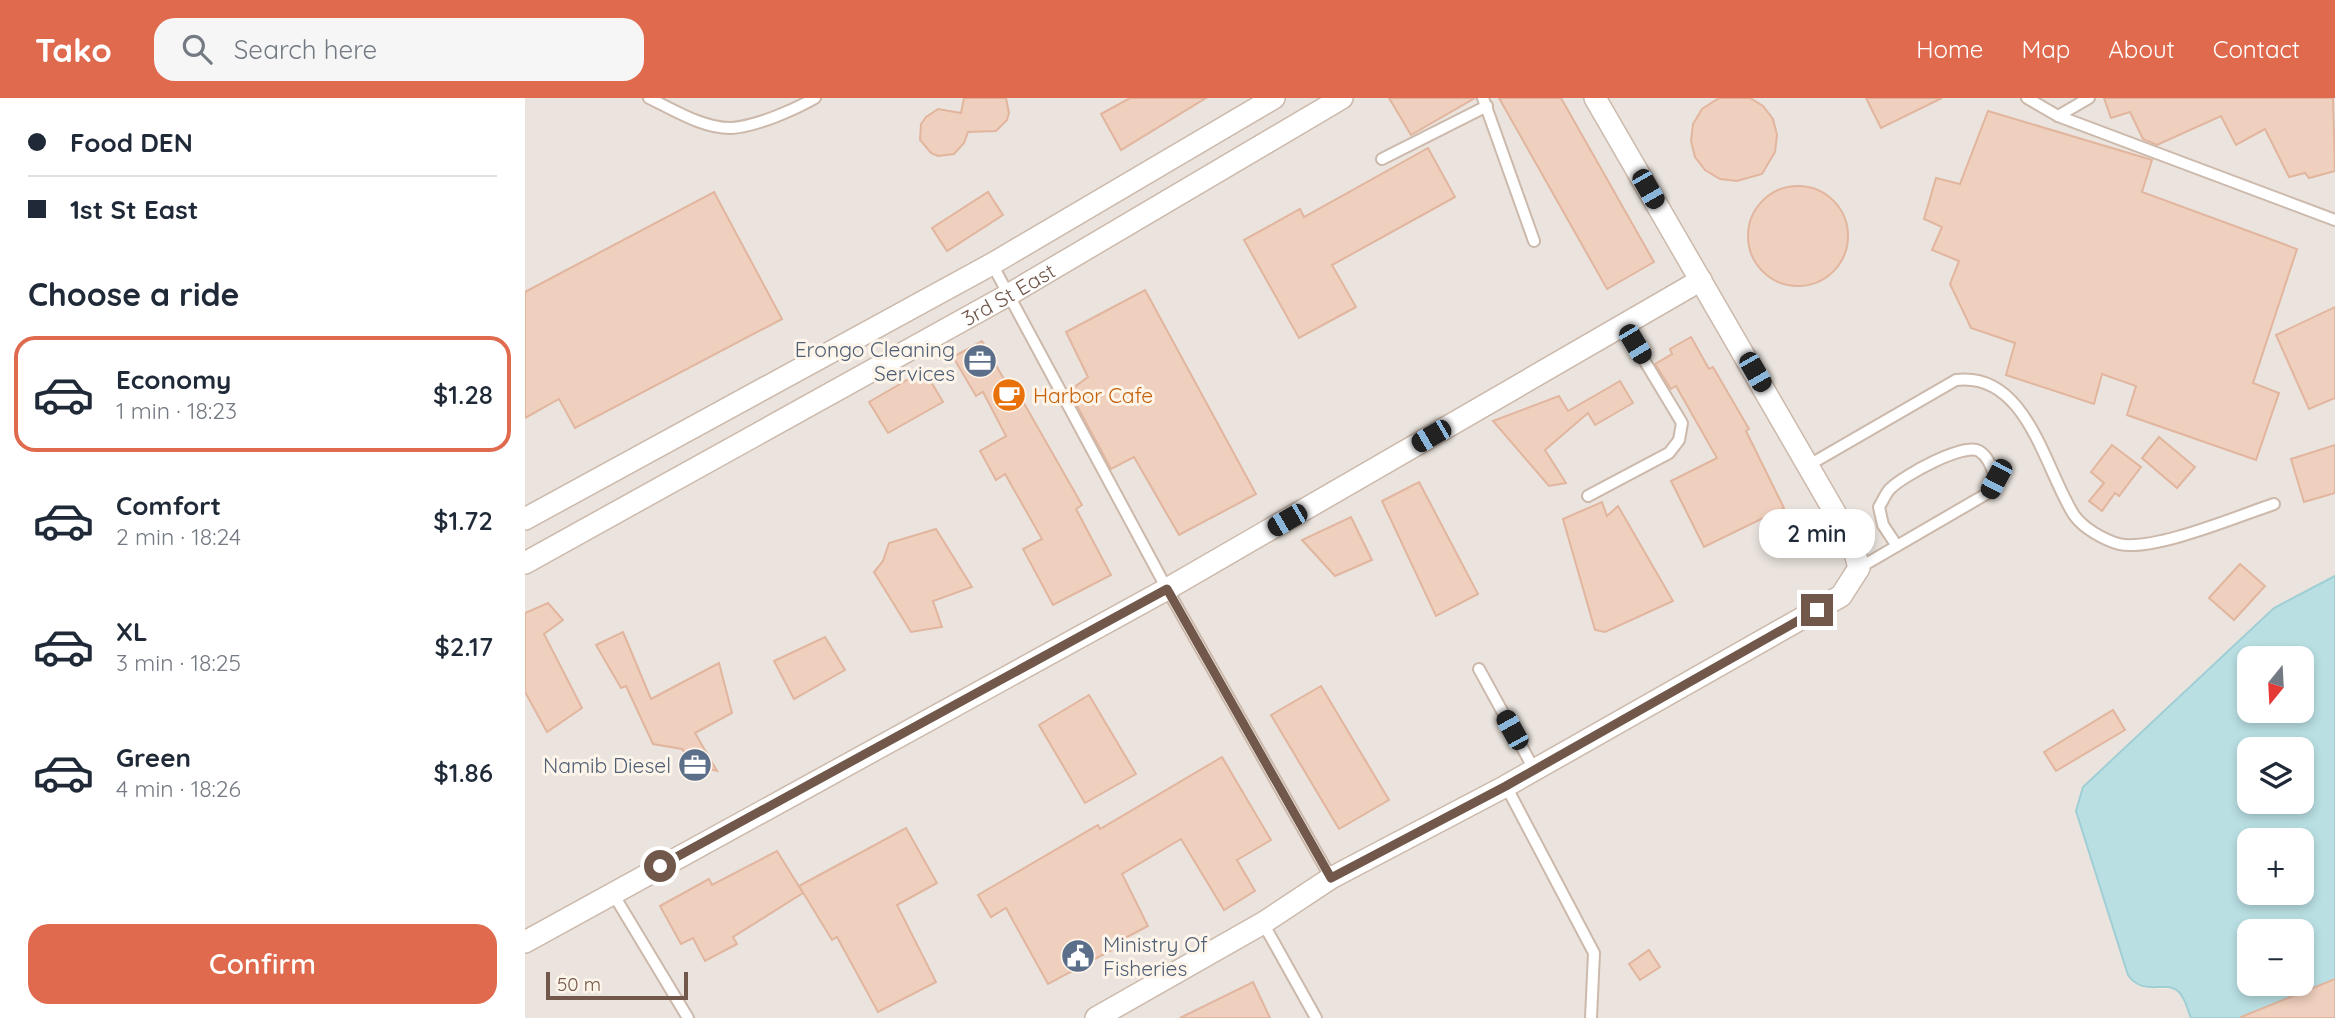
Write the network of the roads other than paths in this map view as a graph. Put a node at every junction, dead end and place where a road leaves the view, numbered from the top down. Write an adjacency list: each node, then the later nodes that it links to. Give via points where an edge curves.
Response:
1 (649, 98): 2 (lane, via 694,120 732,128 792,111)
2 (815, 98)
3 (1274, 98): 13 (street, 3rd St East)
4 (1342, 98): 15 (street, 3rd St East)
5 (1595, 98): 14 (street)
6 (2027, 98): 9 (lane)
7 (2089, 98): 9 (lane)
8 (1485, 102): 10 (lane); 12 (lane)
9 (2058, 116): 11 (lane)
10 (1382, 159)
11 (2335, 220)
12 (1535, 241)
13 (992, 264): 15 (lane); 18 (street, 3rd St East)
14 (1701, 280): 16 (street); 17 (street)
15 (1008, 295): 22 (street, 3rd St East); 26 (lane)
16 (1623, 325): 19 (lane, via 1682,424 1679,440 1669,453); 26 (street)
17 (1809, 465): 20 (lane, via 1956,380 1973,378 2001,390 2030,424 2075,517 2097,535 2120,545 2157,543); 25 (street, via 1852,542)
18 (578, 490): 21 (street, 3rd St East); 22 (street)
19 (1588, 496)
20 (2274, 504)
21 (525, 519)
22 (596, 523): 24 (street, 3rd St East)
23 (1897, 546): 23 (lane, via 1988,493 1996,479 1979,451 1953,452 1890,488 1879,507 1883,525); 25 (lane)
24 (525, 563)
25 (1859, 568): 28 (street, via 1841,596)
26 (1167, 589): 30 (lane); 31 (street)
27 (1479, 669): 28 (lane)
28 (1535, 771): 29 (street)
29 (1506, 786): 30 (street); 37 (lane, via 1594,953)
30 (1331, 878): 32 (street)
31 (612, 892): 33 (street); 34 (lane)
32 (1263, 923): 35 (street); 36 (lane)
33 (525, 942)
34 (688, 1018)
35 (1096, 1018)
36 (1316, 1018)
37 (1591, 1018)

